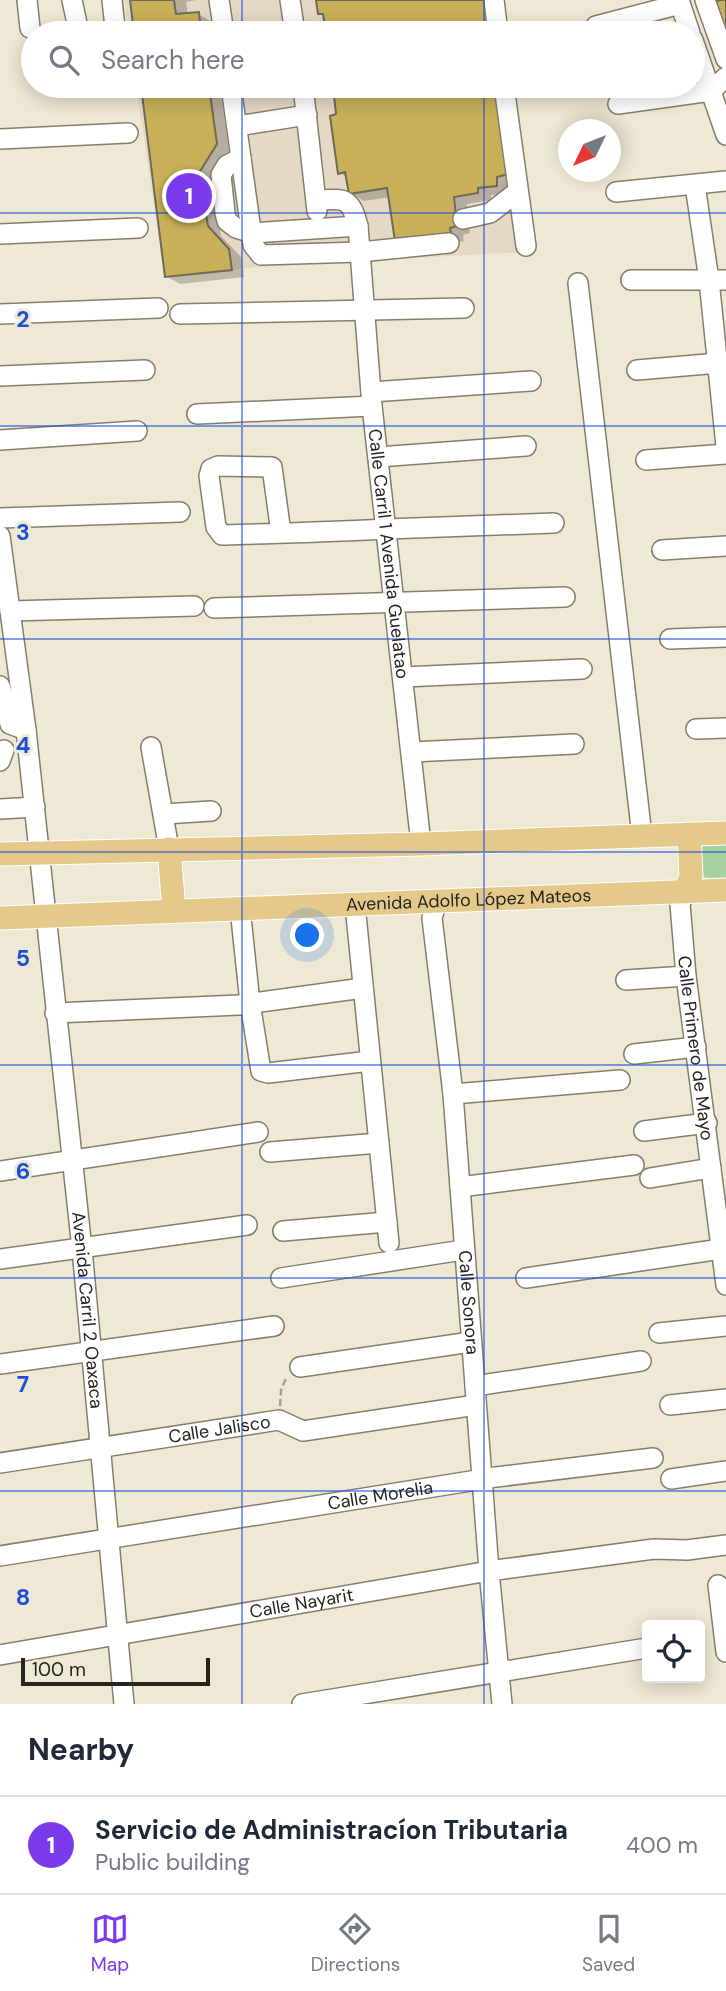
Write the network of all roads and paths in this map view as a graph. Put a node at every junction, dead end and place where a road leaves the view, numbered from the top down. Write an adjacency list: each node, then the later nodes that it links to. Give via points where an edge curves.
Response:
1 (27, 0): 9 (street)
2 (72, 0): 10 (street)
3 (112, 0): 11 (street)
4 (219, 0): 12 (street)
5 (290, 0): 13 (street)
6 (494, 0): 14 (street)
7 (705, 0): 17 (street)
8 (679, 2): 15 (street); 16 (street)
9 (29, 21)
10 (76, 21)
11 (114, 21)
12 (222, 21)
13 (293, 21)
14 (497, 21)
15 (613, 21)
16 (686, 21)
17 (726, 58)
18 (705, 76): 20 (street)
19 (726, 77): 20 (street)
20 (710, 91): 21 (street); 30 (street)
21 (705, 92)
22 (233, 98): 28 (street)
23 (305, 98): 27 (street)
24 (505, 98): 34 (street)
25 (660, 98): 26 (street)
26 (618, 104)
27 (307, 114): 28 (street); 36 (street)
28 (237, 126): 41 (street)
29 (128, 133): 31 (street)
30 (726, 135)
31 (0, 139)
32 (726, 181): 33 (street)
33 (695, 185): 35 (street); 48 (street)
34 (517, 192): 37 (street, via 490,213); 44 (street)
35 (616, 192)
36 (316, 200): 38 (street, via 348,202); 40 (street)
37 (463, 219)
38 (358, 226): 40 (street); 46 (street, Calle Carril 1 Avenida Guelatao)
39 (138, 228): 42 (street)
40 (319, 228): 41 (street); 45 (street)
41 (252, 233): 45 (street, via 253,245 267,257)
42 (0, 234)
43 (449, 243): 46 (street)
44 (526, 246)
45 (321, 254): 46 (street)
46 (360, 258): 52 (street, Calle Carril 1 Avenida Guelatao)
47 (631, 280): 48 (street)
48 (718, 280): 55 (street)
49 (578, 283): 100 (street)
50 (158, 308): 53 (street)
51 (464, 308): 52 (street)
52 (363, 312): 54 (street); 60 (street, Calle Carril 1 Avenida Guelatao)
53 (0, 314)
54 (180, 314)
55 (719, 363): 57 (street); 65 (street)
56 (145, 370): 58 (street)
57 (638, 370)
58 (0, 376)
59 (531, 381): 60 (street)
60 (371, 399): 61 (street); 67 (street, Calle Carril 1 Avenida Guelatao)
61 (197, 414)
62 (136, 431): 63 (street)
63 (0, 440)
64 (526, 446): 67 (street)
65 (726, 446)
66 (726, 454): 68 (street)
67 (378, 457): 72 (street, Calle Carril 1 Avenida Guelatao)
68 (646, 460)
69 (180, 512): 70 (street)
70 (0, 518)
71 (554, 523): 72 (street)
72 (387, 529): 73 (street); 78 (street, Calle Carril 1 Avenida Guelatao)
73 (281, 533): 73 (street, via 272,467 211,469 219,533)
74 (0, 546): 81 (street, Avenida Carril 2 Oaxaca)
75 (726, 546): 76 (street)
76 (662, 550)
77 (565, 597): 78 (street)
78 (394, 605): 80 (street); 86 (street, Calle Carril 1 Avenida Guelatao)
79 (194, 606): 81 (street)
80 (214, 608)
81 (10, 611): 82 (street, Avenida Carril 2 Oaxaca)
82 (6, 633): 90 (street, Avenida Carril 2 Oaxaca)
83 (726, 637): 84 (street)
84 (670, 639)
85 (582, 669): 86 (street)
86 (403, 677): 93 (street, Calle Carril 1 Avenida Guelatao)
87 (0, 686): 90 (street, via 10,724)
88 (726, 727): 89 (street)
89 (696, 729)
90 (26, 730): 94 (street, Avenida Carril 2 Oaxaca)
91 (574, 744): 93 (street)
92 (151, 747): 97 (street)
93 (412, 752): 101 (street, Calle Carril 1 Avenida Guelatao)
94 (35, 807): 95 (street); 103 (street, Avenida Carril 2 Oaxaca)
95 (0, 809)
96 (211, 811): 97 (street)
97 (165, 814): 102 (street)
98 (726, 833): 99 (main road)
99 (689, 834): 100 (main road); 106 (main road, via 691,876)
100 (642, 836): 101 (main road)
101 (421, 844): 102 (main road)
102 (169, 849): 103 (main road); 110 (main road)
103 (40, 853): 104 (main road); 111 (street, Avenida Carril 2 Oaxaca)
104 (0, 854)
105 (726, 890): 106 (main road, Avenida Adolfo López Mateos)
106 (685, 892): 107 (main road, Avenida Adolfo López Mateos); 113 (street, Calle Primero de Mayo, via 680,904)
107 (437, 901): 108 (main road, Avenida Adolfo López Mateos); 122 (street, Calle Sonora, via 432,918)
108 (355, 905): 109 (main road, Avenida Adolfo López Mateos); 115 (street)
109 (240, 908): 110 (main road, Avenida Adolfo López Mateos); 116 (street)
110 (174, 911): 111 (main road, Avenida Adolfo López Mateos)
111 (45, 916): 112 (main road, Avenida Adolfo López Mateos); 117 (street, Avenida Carril 2 Oaxaca)
112 (0, 918)
113 (686, 976): 114 (street); 118 (street, Calle Primero de Mayo)
114 (626, 980)
115 (363, 988): 116 (street); 120 (street)
116 (250, 1003): 117 (street); 120 (street, via 261,1071)
117 (55, 1013): 128 (street, Avenida Carril 2 Oaxaca)
118 (696, 1047): 119 (street); 123 (street, Calle Primero de Mayo)
119 (634, 1054)
120 (370, 1061): 126 (street)
121 (620, 1080): 122 (street)
122 (453, 1094): 133 (street, Calle Sonora)
123 (707, 1123): 124 (street); 130 (street, Calle Primero de Mayo)
124 (644, 1131)
125 (258, 1132): 128 (street)
126 (379, 1143): 127 (street); 134 (street)
127 (270, 1152)
128 (71, 1162): 131 (street); 138 (street, Avenida Carril 2 Oaxaca)
129 (634, 1165): 133 (street)
130 (711, 1168): 132 (street); 139 (street, Calle Primero de Mayo)
131 (0, 1171)
132 (650, 1178)
133 (460, 1187): 140 (street, Calle Sonora)
134 (387, 1222): 136 (street); 137 (street)
135 (247, 1225): 138 (street)
136 (282, 1231)
137 (388, 1243)
138 (82, 1249): 141 (street); 149 (street, Avenida Carril 2 Oaxaca)
139 (721, 1249): 143 (street); 144 (street, Calle Primero de Mayo)
140 (463, 1250): 142 (street); 148 (street, Calle Sonora)
141 (0, 1259)
142 (281, 1278)
143 (526, 1279)
144 (726, 1285)
145 (274, 1326): 149 (street)
146 (726, 1326): 147 (street)
147 (659, 1333)
148 (471, 1342): 152 (street); 153 (street, Calle Sonora)
149 (91, 1349): 151 (street); 157 (street, Avenida Carril 2 Oaxaca)
150 (641, 1361): 153 (street, Calle Jalisco)
151 (0, 1364)
152 (300, 1367): 156 (path, via 285,1380)
153 (476, 1395): 156 (street, Calle Jalisco, via 303,1431); 162 (street, Calle Sonora)
154 (726, 1399): 155 (street)
155 (670, 1405)
156 (279, 1420): 157 (street, Calle Jalisco)
157 (100, 1446): 159 (street, Calle Jalisco); 163 (street, Avenida Carril 2 Oaxaca)
158 (653, 1458): 162 (street, Calle Morelia)
159 (0, 1463)
160 (726, 1471): 161 (street)
161 (671, 1479)
162 (482, 1480): 163 (street, Calle Morelia); 166 (street, Calle Sonora)
163 (109, 1538): 165 (street, Calle Morelia); 168 (street, Avenida Carril 2 Oaxaca)
164 (726, 1545): 166 (street, Calle Nayarit, via 654,1549)
165 (0, 1556)
166 (489, 1571): 168 (street, Calle Nayarit); 172 (street, Calle Sonora)
167 (718, 1585): 170 (street)
168 (117, 1637): 171 (street, Calle Nayarit); 173 (street, Avenida Carril 2 Oaxaca)
169 (642, 1649): 172 (street)
170 (726, 1652)
171 (0, 1655)
172 (499, 1671): 174 (street); 175 (street, Calle Sonora)
173 (124, 1704)
174 (302, 1704)
175 (502, 1704)

